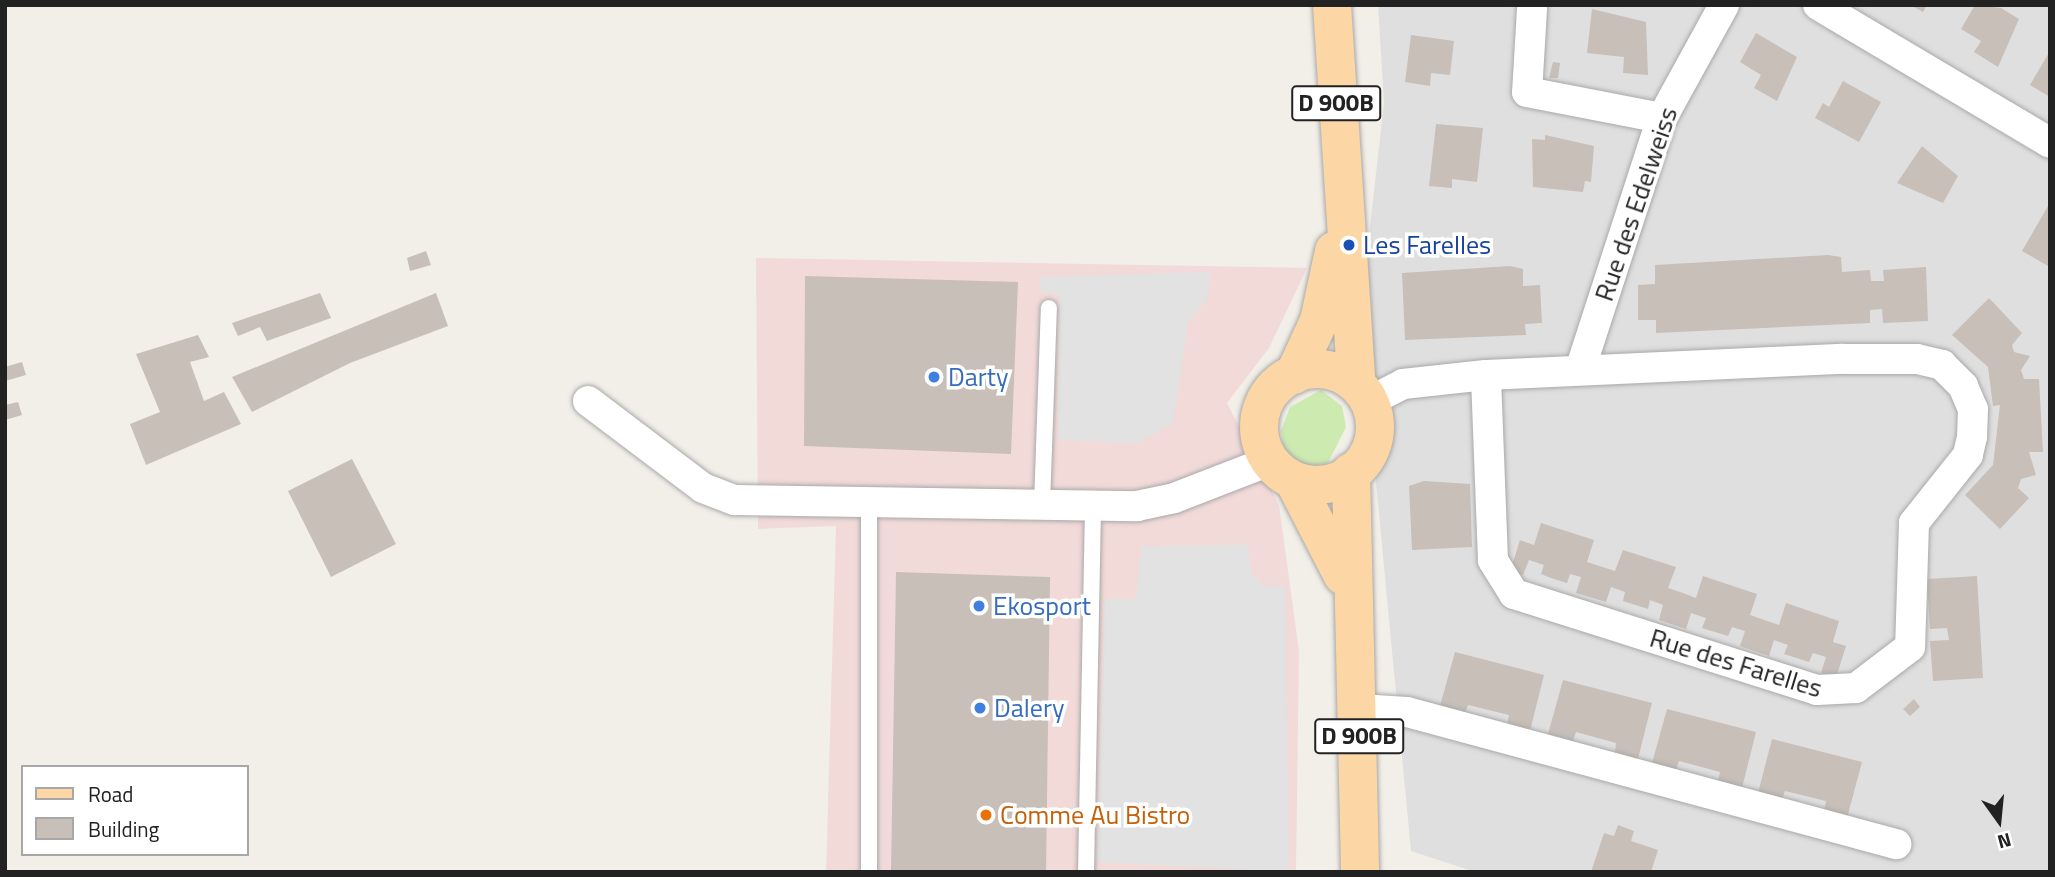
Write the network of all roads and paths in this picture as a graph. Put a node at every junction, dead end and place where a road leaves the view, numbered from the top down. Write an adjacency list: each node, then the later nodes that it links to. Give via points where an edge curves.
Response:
1 (1332, 5): 7 (main road, D 900B)
2 (1724, 5): 5 (street, Rue des Edelweiss)
3 (1818, 5): 6 (street)
4 (1532, 9): 5 (street, via 1527,92)
5 (1662, 118): 9 (street, Rue des Edelweiss)
6 (2050, 143)
7 (1341, 201): 10 (main road, D 900B, via 1319,321); 12 (main road, D 900B)
8 (1049, 309): 17 (lane)
9 (1580, 370): 11 (street, Rue des Farelles); 11 (street, Rue des Farelles, via 1855,359 1942,365 1963,386 1973,410 1972,437 1968,455 1914,523 1910,648 1856,688 1817,690 1514,594 1493,561)
10 (1294, 375): 12 (main road, via 1334,367); 15 (main road, via 1273,392 1264,411)
11 (1486, 375): 12 (street)
12 (1363, 390): 14 (main road, via 1369,443)
13 (588, 401): 16 (street, via 703,488 734,500)
14 (1351, 472): 15 (main road, via 1334,482); 19 (main road, D 900B)
15 (1282, 473): 18 (street, via 1174,498); 19 (main road, D 900B)
16 (869, 502): 17 (street); 22 (lane)
17 (1042, 505): 18 (street)
18 (1093, 507): 23 (lane)
19 (1353, 600): 20 (main road, D 900B)
20 (1359, 709): 21 (street, via 1407,712); 24 (main road, D 900B)
21 (1896, 845)
22 (869, 872)
23 (1086, 872)
24 (1360, 872)

